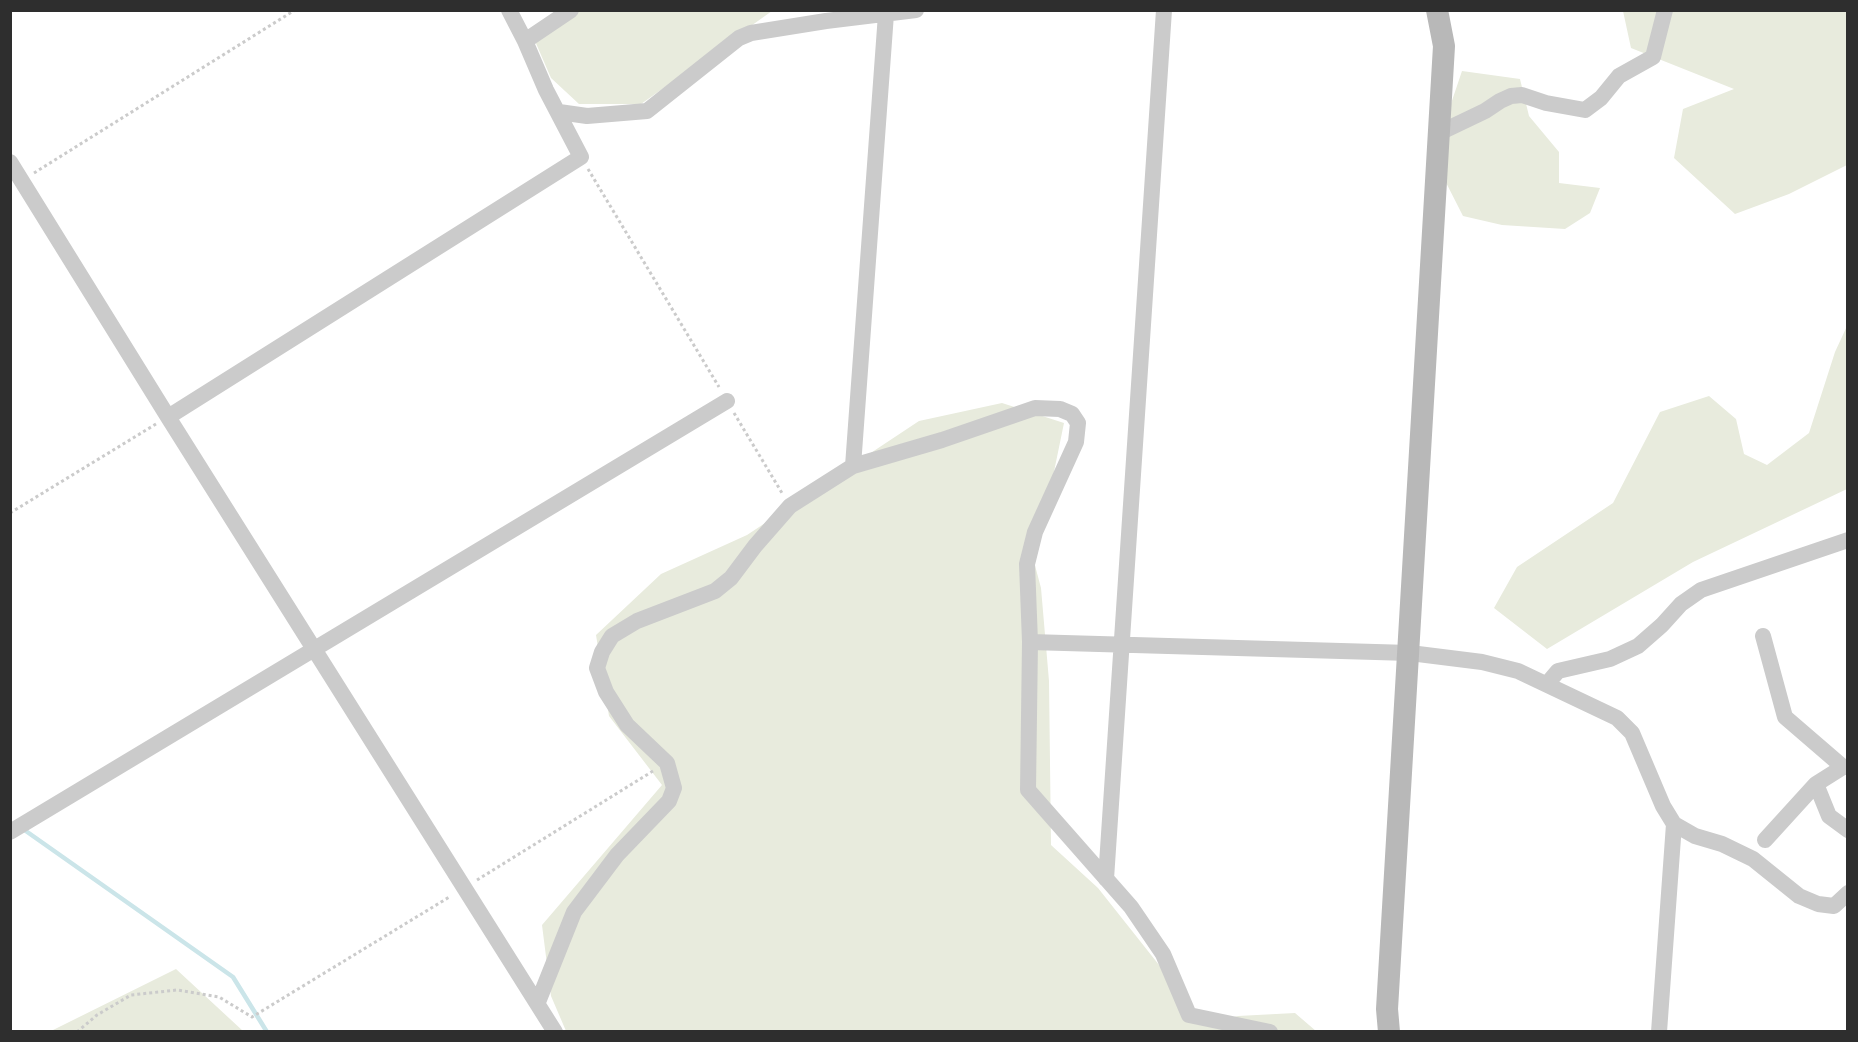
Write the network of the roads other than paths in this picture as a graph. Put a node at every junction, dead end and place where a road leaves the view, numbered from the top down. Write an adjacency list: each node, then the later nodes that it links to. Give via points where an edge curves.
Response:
1 (509, 10): 8 (street)
2 (571, 10): 8 (street)
3 (916, 10): 7 (street)
4 (1164, 10): 18 (street)
5 (1437, 10): 10 (street, via 1444,46)
6 (1665, 10): 10 (street, via 1653,57 1618,76 1601,98 1585,110 1511,96)
7 (886, 14): 9 (street, via 745,35 647,111 587,116); 14 (street)
8 (525, 41): 9 (street)
9 (559, 112): 13 (street, via 581,157)
10 (1439, 133): 20 (street)
11 (10, 162): 13 (street)
12 (727, 401): 19 (street)
13 (168, 417): 19 (street)
14 (853, 466): 17 (street, via 1035,408 1060,409 1072,414 1078,423 1076,442 1035,532 1027,564); 31 (street, via 790,506 731,578 715,591 637,621 612,636 602,652 597,668 606,692 627,725 667,763 674,788 669,801 617,855 574,912)
15 (1848, 540): 21 (street, via 1701,590 1638,646 1610,658 1558,671)
16 (1763, 636): 22 (street, via 1785,717)
17 (1030, 642): 18 (street); 28 (street, via 1028,790)
18 (1122, 645): 20 (street); 28 (street)
19 (314, 649): 26 (street); 31 (street)
20 (1410, 653): 21 (street, via 1482,662 1518,671); 34 (street, via 1387,1009)
21 (1547, 684): 24 (street, via 1617,718 1632,734)
22 (1845, 767): 23 (street)
23 (1816, 784): 25 (street, via 1829,816); 27 (street)
24 (1674, 825): 30 (street, via 1753,859 1800,896 1818,904); 35 (street)
25 (1848, 830)
26 (10, 832)
27 (1765, 840)
28 (1106, 879): 33 (street, via 1163,954 1189,1015)
29 (1848, 893): 30 (street)
30 (1841, 906)
31 (538, 1002): 32 (street)
32 (555, 1032)
33 (1270, 1032)
34 (1389, 1032)
35 (1659, 1032)

